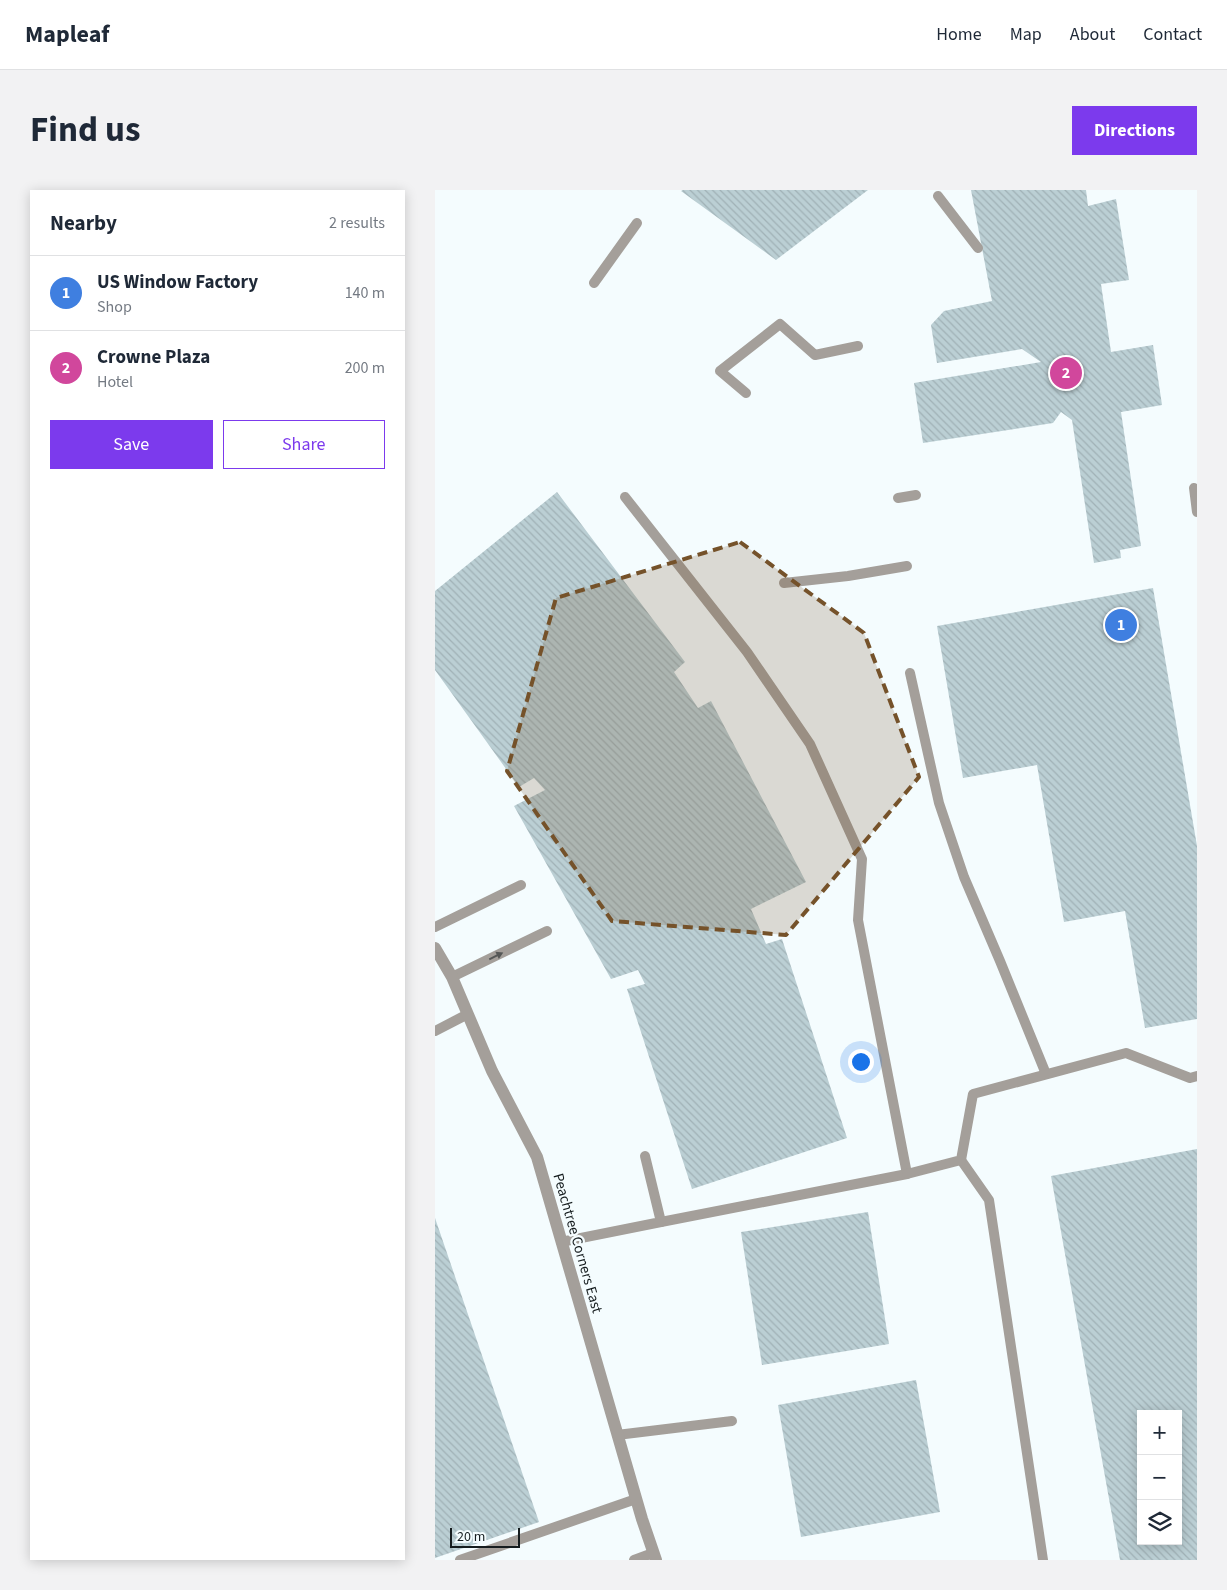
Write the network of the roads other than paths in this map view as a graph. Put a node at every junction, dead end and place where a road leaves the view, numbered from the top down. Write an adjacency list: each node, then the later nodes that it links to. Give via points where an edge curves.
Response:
1 (938, 196): 3 (lane)
2 (637, 223): 4 (lane)
3 (978, 248)
4 (593, 282)
5 (858, 346): 6 (lane, via 815,355 780,324 720,371)
6 (745, 393)
7 (1194, 488): 11 (lane)
8 (916, 495): 10 (lane)
9 (625, 497): 26 (lane, via 747,652 810,744 862,859 858,920)
10 (898, 498)
11 (1196, 505)
12 (907, 566): 13 (lane)
13 (784, 583)
14 (910, 673): 22 (lane, via 939,804 964,877)
15 (521, 885): 16 (lane)
16 (435, 927)
17 (547, 931): 19 (lane, one-way to 17)
18 (435, 948): 19 (street, Peachtree Corners East)
19 (452, 977): 20 (street, Peachtree Corners East)
20 (468, 1014): 21 (lane); 28 (street, Peachtree Corners East, via 492,1070 537,1157)
21 (435, 1031)
22 (1046, 1074): 23 (lane, via 1126,1053 1190,1078); 25 (lane, via 973,1094)
23 (1197, 1076)
24 (645, 1156): 27 (lane)
25 (961, 1160): 26 (lane); 35 (lane, via 989,1200)
26 (907, 1174): 27 (lane)
27 (661, 1222): 28 (lane)
28 (561, 1242): 30 (street, Peachtree Corners East)
29 (732, 1421): 30 (lane)
30 (617, 1434): 31 (street, Peachtree Corners East)
31 (635, 1499): 32 (street, Peachtree Corners East); 33 (lane)
32 (655, 1556): 34 (lane)
33 (461, 1560)
34 (634, 1560)
35 (1043, 1560)

